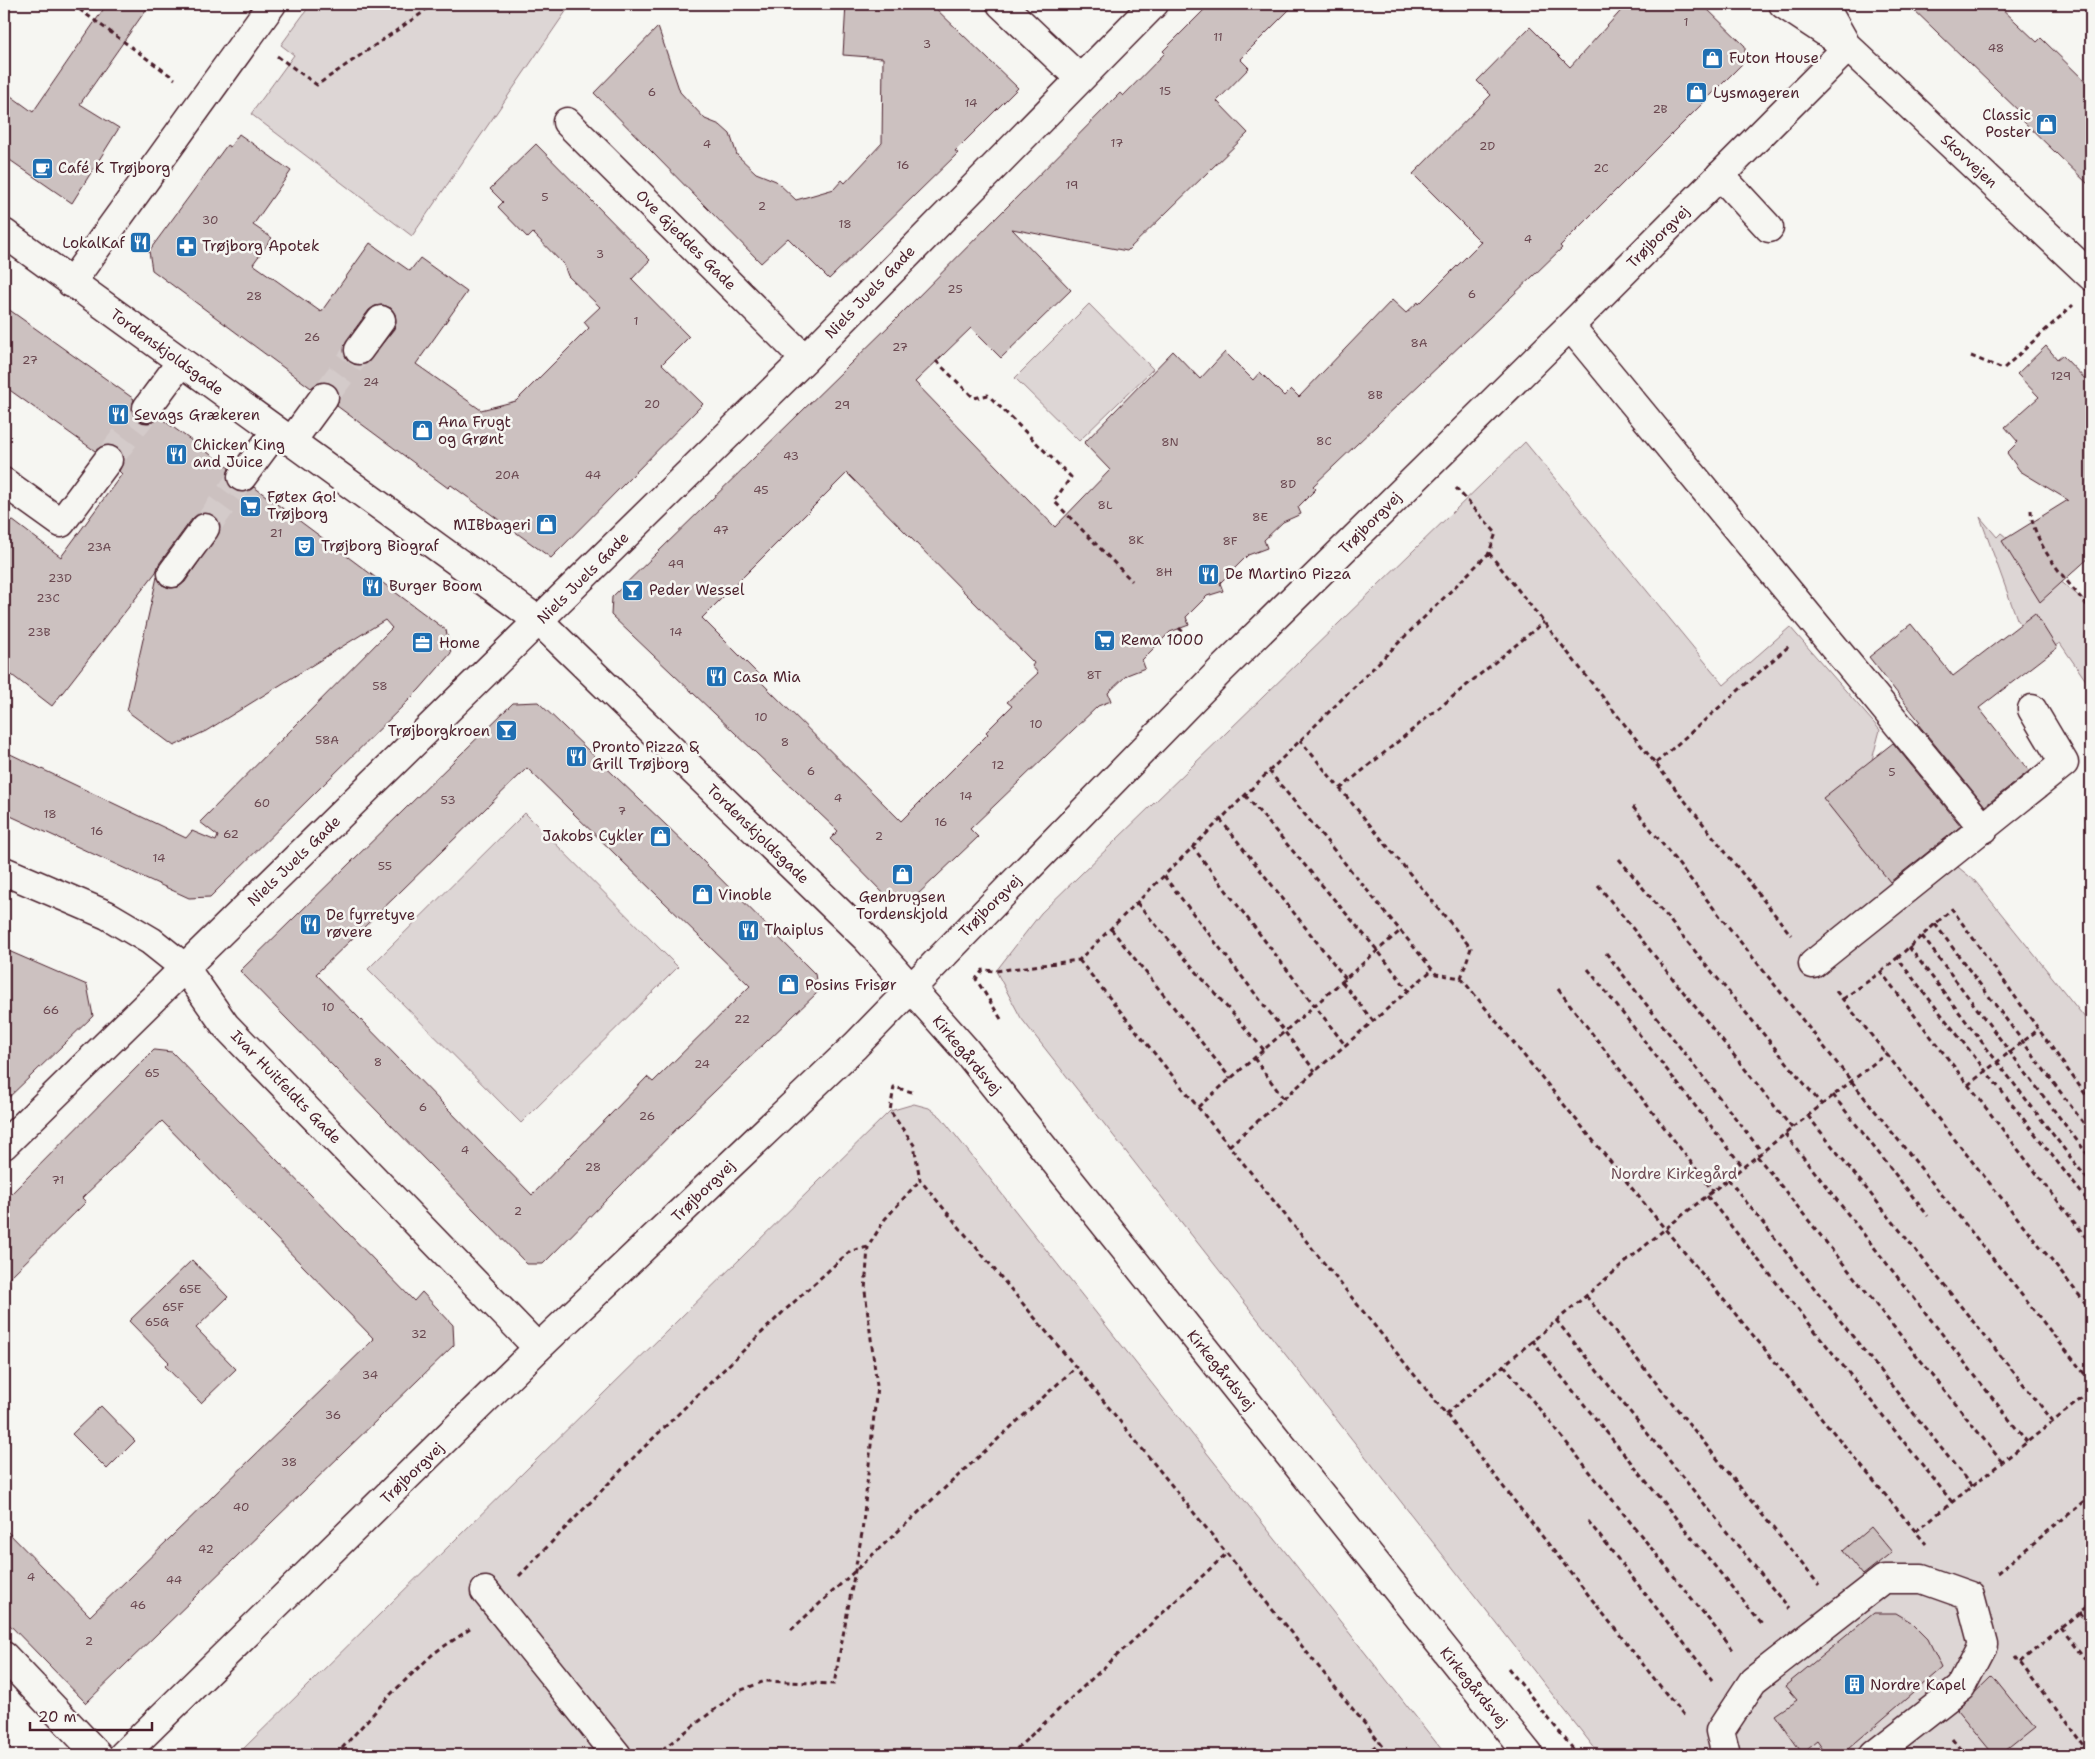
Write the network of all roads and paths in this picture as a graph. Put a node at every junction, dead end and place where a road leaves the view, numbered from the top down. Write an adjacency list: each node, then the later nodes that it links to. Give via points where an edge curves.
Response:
1 (272, 4): 13 (street)
2 (1001, 4): 7 (street)
3 (1154, 4): 7 (street, Niels Juels Gade)
4 (1783, 4): 6 (street)
5 (1823, 4): 6 (street)
6 (1848, 47): 9 (street, Trøjborgvej); 12 (street, Skovvejen)
7 (1079, 78): 19 (street, Niels Juels Gade)
8 (567, 122): 19 (street, Ove Gjeddes Gade)
9 (1720, 175): 10 (street); 16 (street, Trøjborgvej)
10 (1769, 228)
11 (4, 234): 13 (street, Tordenskjoldsgade)
12 (2091, 276)
13 (70, 282): 21 (street, Tordenskjoldsgade)
14 (2074, 305): 18 (path, via 2003,369)
15 (381, 320): 17 (street)
16 (1570, 326): 26 (street, Trøjborgvej); 37 (street)
17 (359, 350)
18 (1971, 356)
19 (805, 359): 35 (street, Niels Juels Gade)
20 (936, 361): 33 (path, via 974,398 988,395 1071,477 1054,501)
21 (181, 362): 23 (street); 24 (street, Tordenskjoldsgade)
22 (324, 397): 24 (street)
23 (147, 408)
24 (284, 436): 27 (street); 35 (street, Tordenskjoldsgade)
25 (108, 460): 28 (street, via 61,523)
26 (1430, 464): 31 (path, via 1466,497 1496,533); 70 (street, Trøjborgvej, via 1221,670)
27 (242, 477)
28 (4, 482)
29 (2031, 510): 34 (path, via 2031,523 2052,560)
30 (205, 528): 32 (street)
31 (1489, 553): 36 (path); 39 (path)
32 (172, 573)
33 (1132, 581)
34 (2091, 610)
35 (539, 621): 63 (street, Niels Juels Gade); 70 (street, Tordenskjoldsgade, via 866,938)
36 (1544, 622): 40 (path); 42 (path)
37 (1815, 624): 40 (path); 46 (street)
38 (2032, 709): 46 (street, via 2064,763)
39 (1300, 740): 41 (path); 42 (path)
40 (1656, 763): 62 (path)
41 (1268, 771): 43 (path); 55 (path)
42 (1340, 789): 67 (path, via 1471,948)
43 (1244, 794): 45 (path); 58 (path)
44 (1633, 807): 89 (path)
45 (1220, 819): 47 (path); 68 (path)
46 (1984, 829): 62 (street)
47 (1192, 846): 50 (path); 74 (path)
48 (1620, 859): 95 (path)
49 (4, 871): 63 (street, Ivar Huitfeldts Gade, via 107,915 151,941)
50 (1164, 876): 52 (path); 78 (path)
51 (1598, 885): 98 (path)
52 (1137, 903): 54 (path); 81 (path)
53 (1935, 924): 56 (path); 77 (path, via 1952,908); 79 (path)
54 (1111, 929): 61 (path); 88 (path)
55 (1400, 931): 58 (path); 65 (path)
56 (1922, 936): 57 (path); 82 (path)
57 (1909, 947): 60 (path); 85 (path)
58 (1378, 951): 68 (path); 72 (path)
59 (1606, 953): 103 (path)
60 (1897, 958): 66 (path); 87 (path)
61 (1080, 960): 75 (path, via 983,970 976,979); 96 (path)
62 (1813, 964): 73 (path)
63 (185, 968): 101 (street, Niels Juels Gade); 121 (street, Ivar Huitfeldts Gade, via 225,1024)
64 (1588, 969): 106 (path)
65 (1432, 970): 67 (path, via 1436,974); 72 (path)
66 (1881, 972): 73 (path); 90 (path)
67 (1462, 978): 114 (path)
68 (1346, 979): 69 (path)
69 (1342, 982): 74 (path); 76 (path)
70 (910, 988): 121 (street, Trøjborgvej, via 855,1046); 164 (street, Kirkegårdsvej, via 964,1048)
71 (1558, 989): 110 (path)
72 (1408, 990): 76 (path)
73 (1843, 999): 83 (path)
74 (1315, 1005): 78 (path); 80 (path)
75 (1001, 1019)
76 (1373, 1021): 80 (path)
77 (2039, 1028): 79 (path); 94 (path)
78 (1285, 1031): 81 (path); 86 (path)
79 (2023, 1042): 82 (path); 99 (path)
80 (1345, 1045): 86 (path)
81 (1264, 1050): 84 (path)
82 (2010, 1052): 85 (path); 105 (path)
83 (1887, 1053): 89 (path); 118 (path)
84 (1254, 1058): 88 (path); 93 (path)
85 (1998, 1062): 87 (path); 109 (path)
86 (1315, 1071): 93 (path)
87 (1986, 1072): 90 (path); 112 (path)
88 (1230, 1079): 96 (path)
89 (1852, 1080): 92 (path); 124 (path)
90 (1968, 1085): 115 (path)
91 (912, 1092): 108 (path, via 894,1087 890,1111 914,1145)
92 (1833, 1095): 95 (path); 113 (path)
93 (1284, 1098): 102 (path)
94 (2091, 1102)
95 (1822, 1105): 97 (path)
96 (1198, 1107): 102 (path)
97 (1808, 1116): 98 (path); 127 (path)
98 (1792, 1128): 100 (path)
99 (2091, 1133)
100 (1785, 1134): 103 (path); 128 (path)
101 (4, 1145)
102 (1229, 1146): 126 (path)
103 (1762, 1152): 104 (path)
104 (1757, 1156): 106 (path); 129 (path)
105 (2091, 1159)
106 (1743, 1166): 107 (path)
107 (1728, 1179): 110 (path); 130 (path)
108 (920, 1180): 116 (path, via 885,1219); 123 (path)
109 (2091, 1184)
110 (1713, 1190): 111 (path)
111 (1707, 1196): 114 (path); 132 (path)
112 (2091, 1205)
113 (1928, 1216)
114 (1665, 1229): 117 (path); 134 (path)
115 (2091, 1244)
116 (868, 1247): 137 (path, via 865,1291 877,1386); 139 (path, via 850,1251 782,1313)
117 (1586, 1296): 119 (path); 141 (path)
118 (2091, 1310)
119 (1556, 1320): 120 (path); 146 (path)
120 (1532, 1340): 122 (path); 147 (path)
121 (538, 1348): 157 (street, Trøjborgvej)
122 (1504, 1365): 126 (path); 152 (path)
123 (1076, 1367): 136 (path); 137 (path)
124 (2091, 1382)
125 (2091, 1391): 127 (path)
126 (1446, 1414): 154 (path)
127 (2053, 1421): 128 (path)
128 (2027, 1442): 129 (path)
129 (2002, 1462): 130 (path)
130 (1972, 1487): 132 (path)
131 (2091, 1496): 138 (path)
132 (1952, 1502): 134 (path)
133 (1588, 1521): 153 (path)
134 (1916, 1531): 135 (path)
135 (1928, 1546)
136 (1226, 1554): 155 (path); 161 (path)
137 (855, 1571): 145 (path); 160 (path, via 834,1684 765,1682 738,1690)
138 (1970, 1596): 141 (street, via 1922,1579 1884,1579); 166 (street, via 1983,1645 1961,1687)
139 (489, 1597): 158 (path, via 484,1620 434,1653 391,1694); 159 (street)
140 (2091, 1602): 142 (path)
141 (1841, 1612): 146 (street)
142 (2080, 1612): 143 (path); 144 (path)
143 (2091, 1626)
144 (2061, 1628): 150 (path); 151 (path)
145 (791, 1630)
146 (1811, 1636): 147 (street)
147 (1787, 1655): 152 (street)
148 (2014, 1655): 150 (path)
149 (4, 1656): 156 (street)
150 (2020, 1662): 167 (path)
151 (2091, 1666)
152 (1756, 1678): 153 (street)
153 (1735, 1708): 165 (street, via 1720,1731)
154 (1690, 1724)
155 (1380, 1742): 162 (path); 163 (path)
156 (98, 1755)
157 (123, 1755)
158 (336, 1755)
159 (618, 1755)
160 (655, 1755)
161 (1010, 1755)
162 (1365, 1755)
163 (1390, 1755)
164 (1529, 1755)
165 (1726, 1755)
166 (1874, 1755)
167 (2091, 1755)

